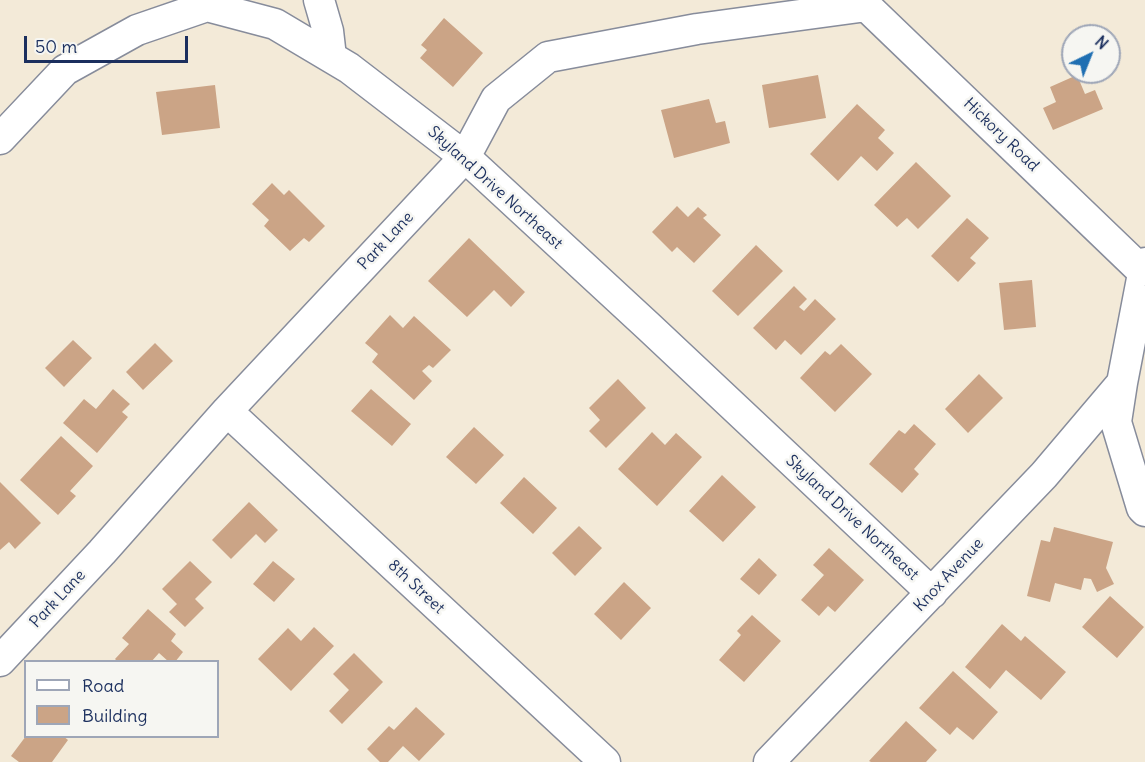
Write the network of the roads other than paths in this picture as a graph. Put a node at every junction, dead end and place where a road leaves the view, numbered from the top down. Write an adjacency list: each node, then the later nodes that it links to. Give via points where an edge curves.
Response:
1 (319, 0): 3 (street)
2 (864, 3): 5 (street, Park Lane, via 548,57 496,99); 6 (street, Hickory Road)
3 (331, 57): 4 (street, Skyland Drive Northeast, via 275,24 207,6 137,30 65,70); 5 (street, Skyland Drive Northeast)
4 (0, 139)
5 (465, 158): 8 (street, Park Lane); 10 (street, Skyland Drive Northeast)
6 (1144, 267): 7 (street)
7 (1122, 383): 9 (street, via 1116,422); 10 (street, Knox Avenue, via 1044,475)
8 (227, 411): 11 (street, Park Lane); 12 (street, 8th Street)
9 (1145, 511)
10 (932, 593): 13 (street, Knox Avenue)
11 (0, 662)
12 (604, 762)
13 (770, 762)

